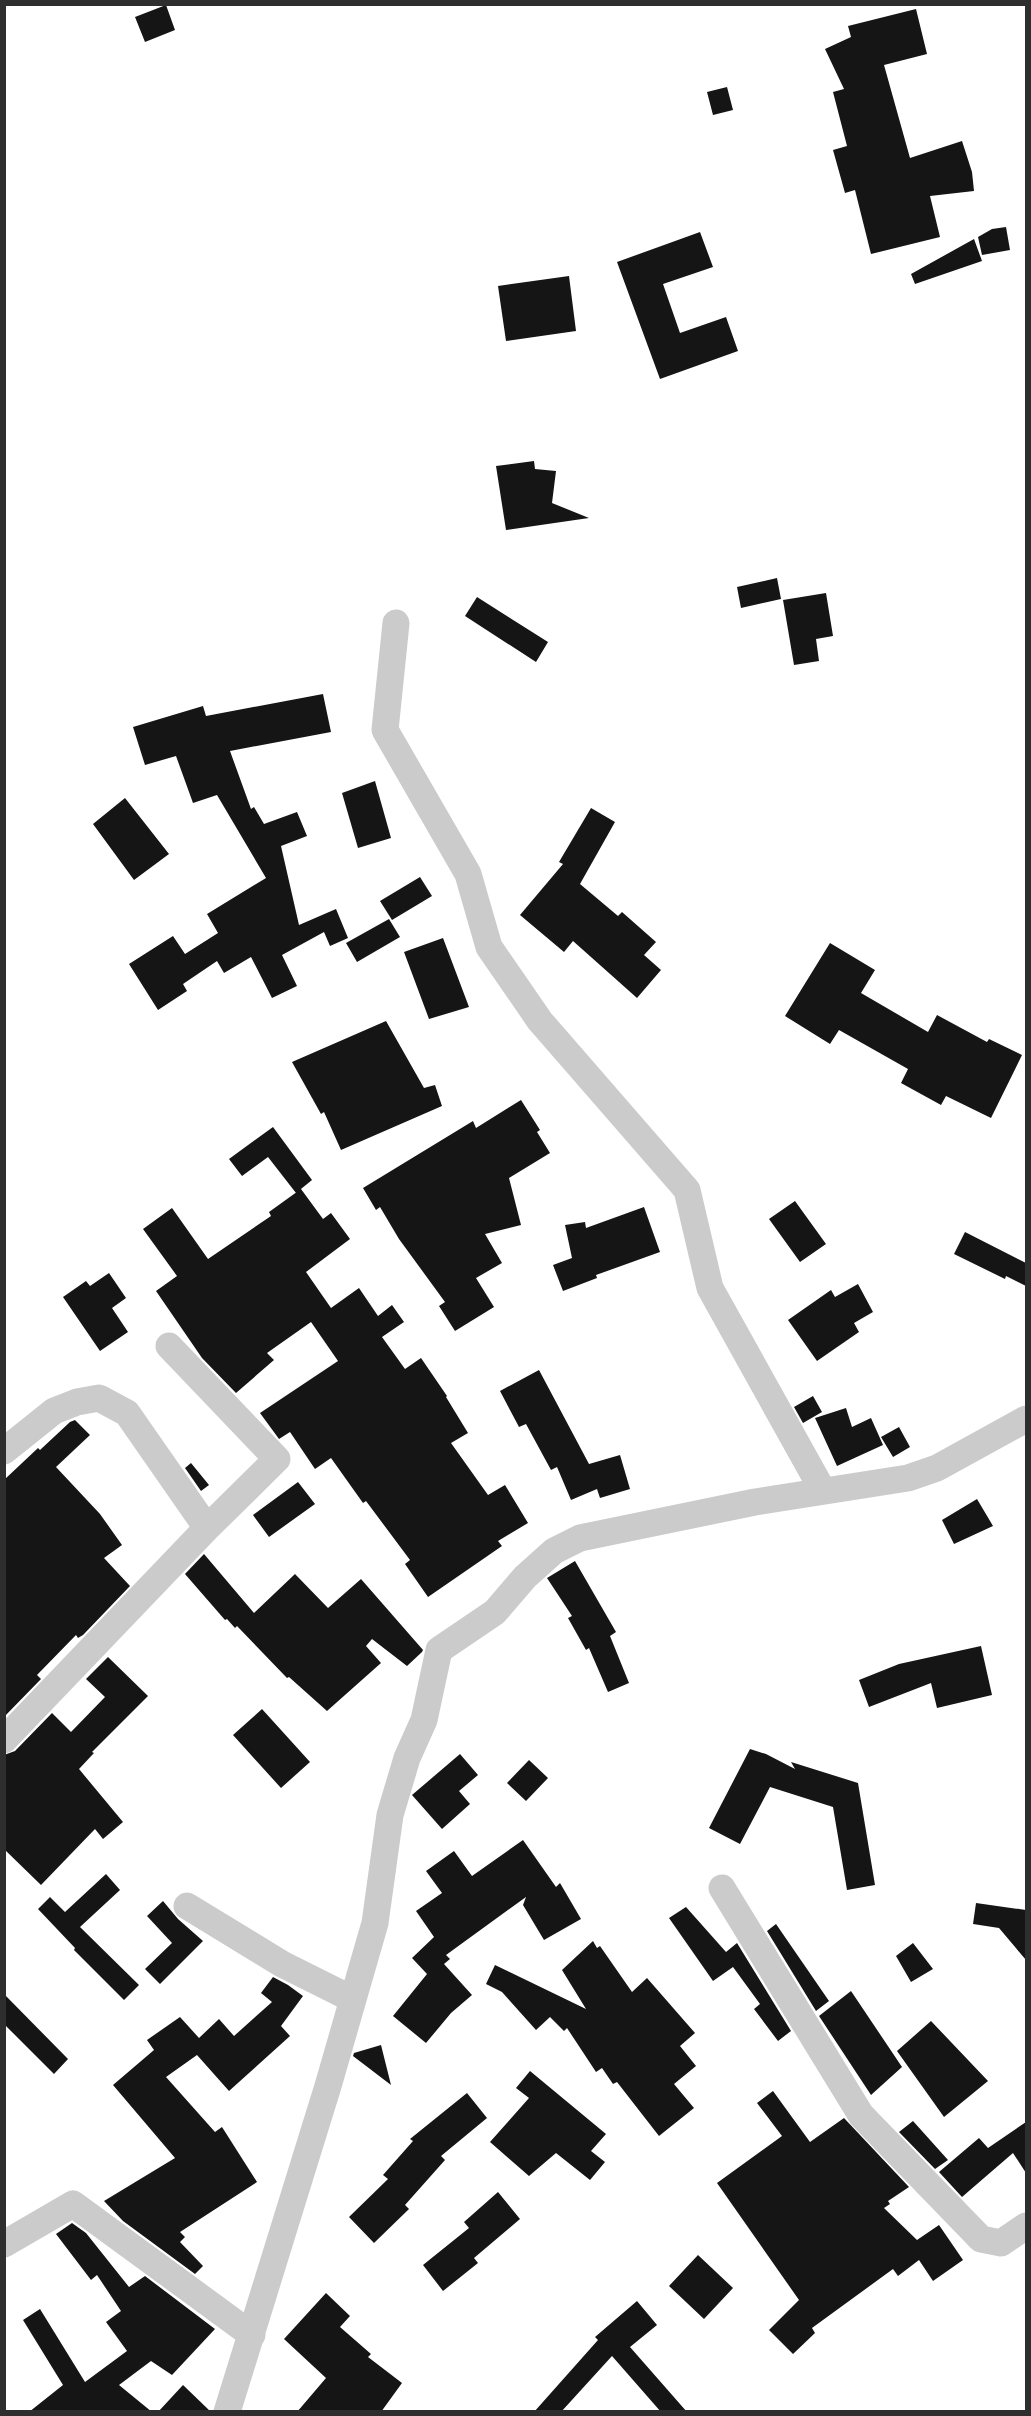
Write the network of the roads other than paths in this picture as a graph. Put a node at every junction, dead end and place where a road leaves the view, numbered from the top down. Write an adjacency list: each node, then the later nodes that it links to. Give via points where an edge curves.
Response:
1 (396, 623): 5 (street, via 386,730 468,874 489,947 540,1021 687,1190 710,1288)
2 (169, 1346): 6 (street, via 276,1459)
3 (1026, 1419): 5 (street, via 937,1468 908,1478)
4 (4, 1451): 6 (street, via 54,1412 99,1398 127,1413)
5 (823, 1491): 10 (street, via 580,1538 548,1556 495,1611 439,1650 424,1720 406,1758 390,1815 375,1923)
6 (207, 1528): 7 (street)
7 (4, 1740)
8 (722, 1888): 11 (street, via 861,2115 981,2239 1001,2244)
9 (187, 1906): 10 (street, via 282,1964)
10 (352, 1999): 13 (street)
11 (1026, 2226)
12 (4, 2244): 13 (street, via 73,2204)
13 (252, 2336): 14 (street)
14 (227, 2412)

